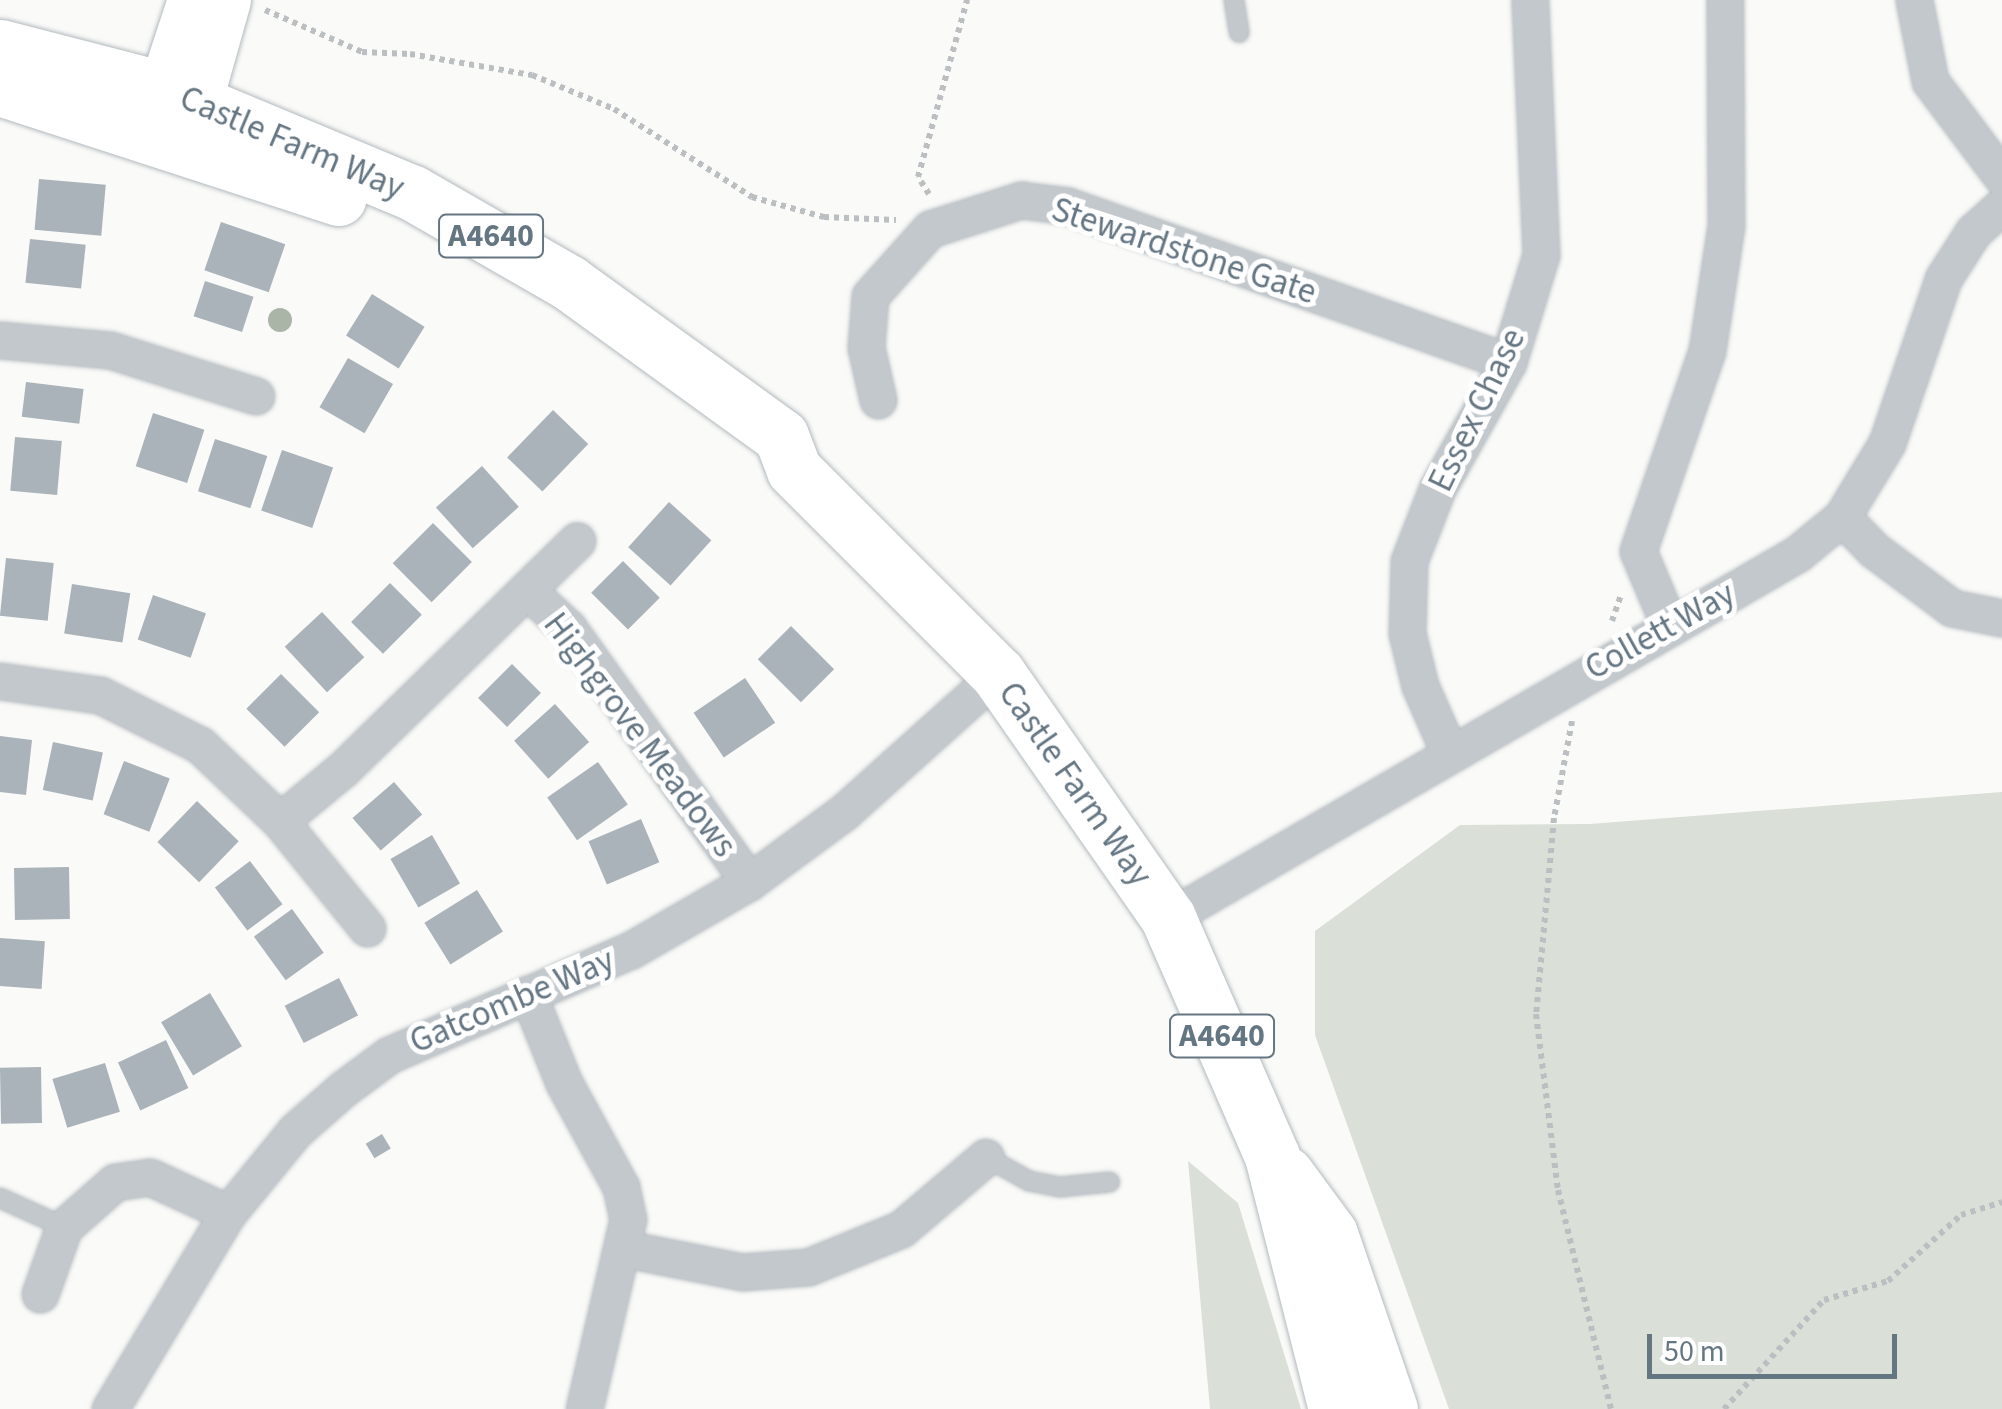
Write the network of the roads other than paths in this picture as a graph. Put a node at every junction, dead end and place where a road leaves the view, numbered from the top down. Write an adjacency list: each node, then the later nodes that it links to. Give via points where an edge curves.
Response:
1 (192, 0): 10 (street)
2 (1234, 0): 7 (lane)
3 (1530, 0): 14 (street, Essex Chase, via 1542,255)
4 (1725, 0): 21 (street, via 1726,225 1707,351 1638,551)
5 (1914, 0): 11 (street, via 1930,80)
6 (241, 2): 10 (street)
7 (1239, 34)
8 (0, 47): 10 (main road, Castle Farm Way / A4640)
9 (0, 88): 10 (main road, Castle Farm Way / A4640)
10 (174, 117): 22 (main road, Castle Farm Way / A4640, via 438,246 643,372 757,461 794,470)
11 (2002, 177)
12 (2002, 206): 17 (street, Collett Way, via 1973,232 1943,279 1887,443)
13 (0, 340): 15 (street, via 128,354)
14 (1508, 362): 16 (street, Stewardstone Gate, via 1068,206 1021,200 938,224 870,296 866,347); 24 (street, Essex Chase, via 1437,488 1409,561 1407,633 1420,686)
15 (256, 396)
16 (878, 400)
17 (1842, 517): 20 (street, via 1874,550 1952,608); 21 (street, Collett Way, via 1798,554)
18 (578, 541): 19 (street, Highgrove Meadows)
19 (527, 590): 25 (street, Highgrove Meadows, via 343,769); 26 (street, Highgrove Meadows, via 568,628)
20 (2002, 618)
21 (1670, 627): 24 (street, Collett Way)
22 (998, 674): 26 (street, Gatcombe Way, via 844,812); 27 (main road, Castle Farm Way / A4640)
23 (0, 681): 25 (street, via 60,687 138,710 200,744)
24 (1449, 752): 27 (street, Collett Way)
25 (280, 821): 28 (street)
26 (749, 882): 29 (street, Gatcombe Way, via 631,950)
27 (1168, 918): 30 (main road, Castle Farm Way / A4640)
28 (367, 928)
29 (528, 994): 34 (street, Gatcombe Way, via 389,1055 295,1131); 36 (street, via 564,1083 621,1187)
30 (1272, 1156): 40 (main road, A4640); 41 (main road, A4640, via 1330,1234)
31 (986, 1157): 32 (lane, via 1029,1182); 36 (street, via 901,1230 808,1267 742,1272)
32 (1110, 1182)
33 (0, 1198): 35 (lane)
34 (228, 1213): 35 (street, via 168,1182 138,1176 104,1188); 38 (street, Gatcombe Way)
35 (64, 1226): 37 (street)
36 (626, 1249): 39 (street)
37 (40, 1294)
38 (110, 1409)
39 (584, 1409)
40 (1336, 1409)
41 (1390, 1409)

